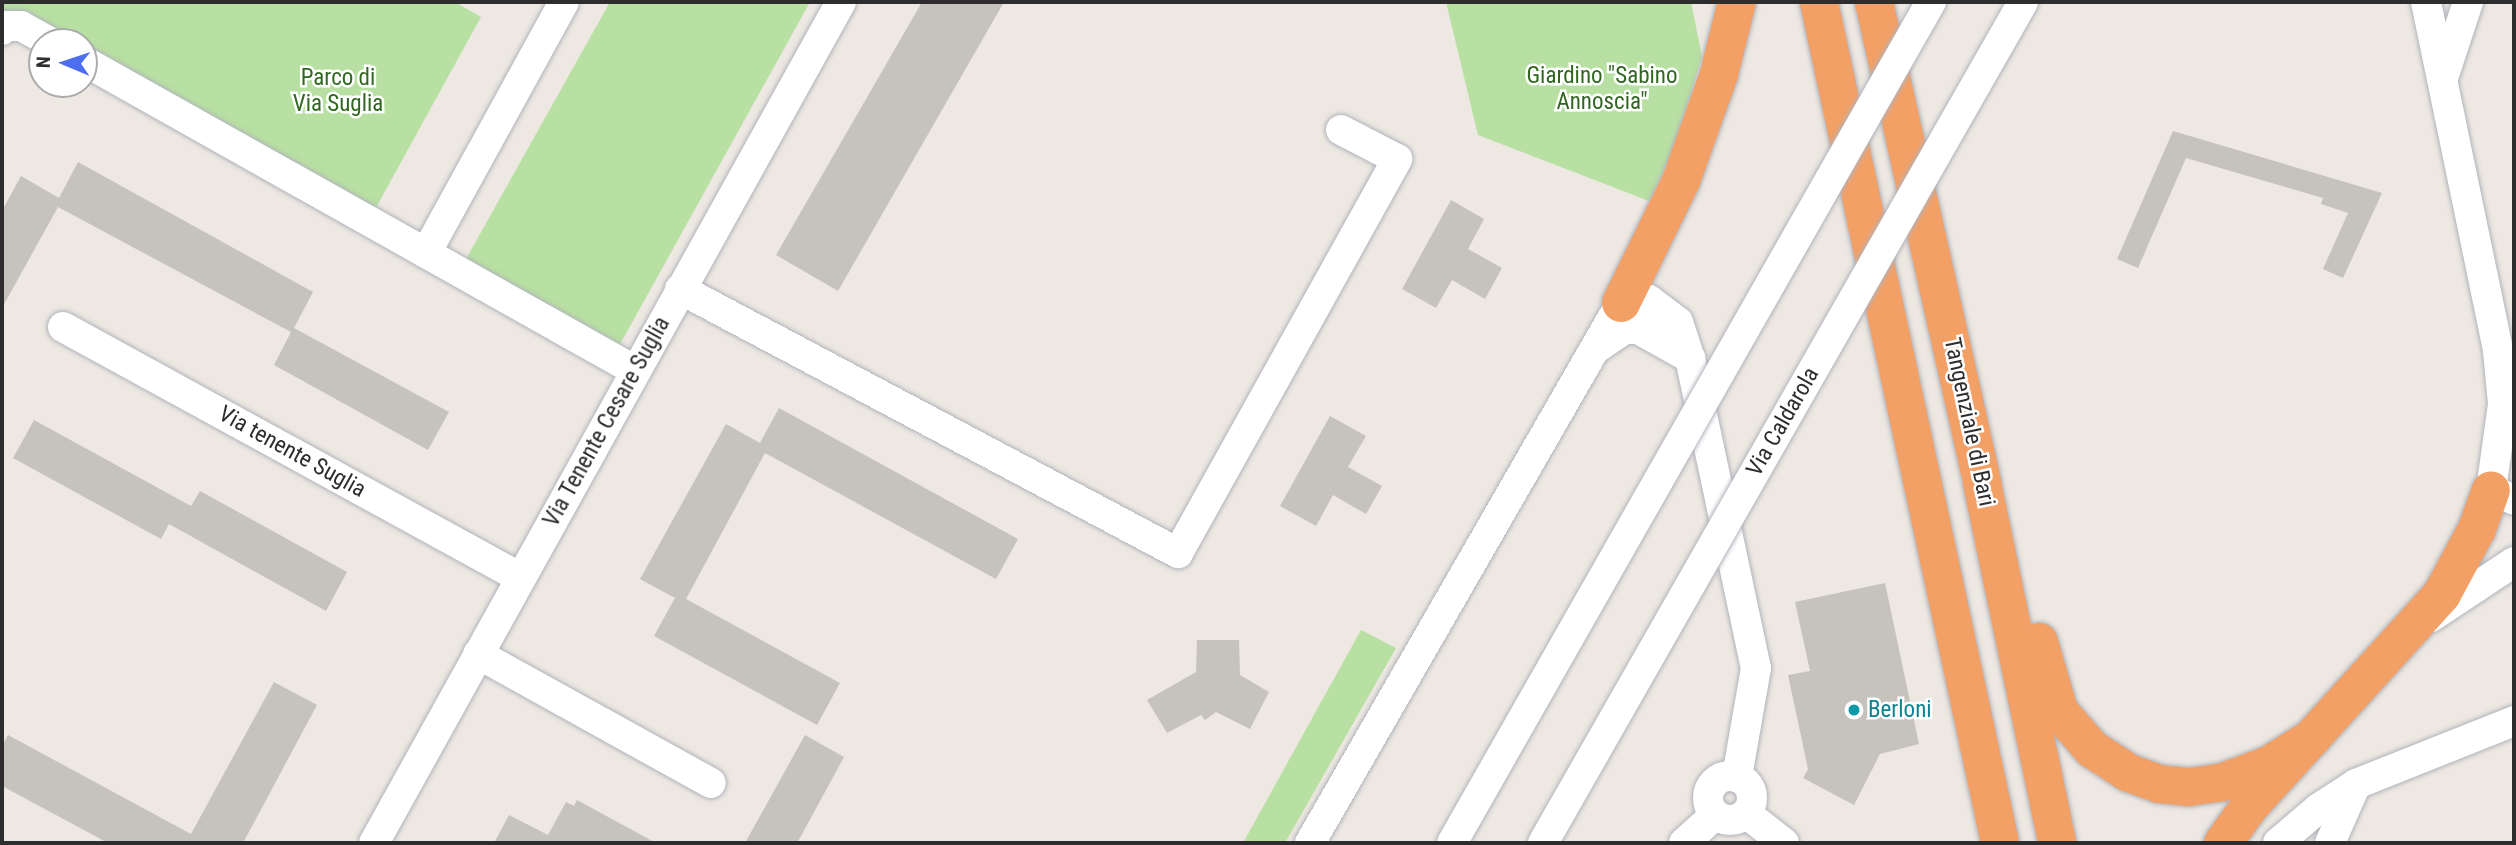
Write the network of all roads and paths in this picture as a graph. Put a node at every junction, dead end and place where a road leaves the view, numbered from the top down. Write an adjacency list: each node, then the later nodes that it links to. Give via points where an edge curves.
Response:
1 (564, 2): 15 (street)
2 (841, 2): 16 (street, Via Tenente Cesare Suglia)
3 (1737, 2): 17 (highway, via 1719,74 1681,181)
4 (1819, 2): 43 (highway)
5 (1874, 2): 24 (highway, Tangenziale di Bari)
6 (1931, 2): 39 (street, bridge)
7 (2024, 2): 40 (street, Via Caldarola, bridge)
8 (2426, 2): 13 (street)
9 (2468, 2): 13 (street)
10 (2, 30): 11 (street, via 5,26)
11 (28, 30)
12 (98, 69): 15 (street)
13 (2442, 82): 20 (street)
14 (1341, 130): 16 (street, via 1397,159 1178,553)
15 (426, 253): 22 (street)
16 (680, 289): 22 (street, Via Tenente Cesare Suglia)
17 (1621, 303): 19 (street); 21 (street, via 1649,300 1678,322)
18 (63, 327): 27 (street, Via tenente Suglia)
19 (1592, 351): 21 (street, via 1625,330 1638,329); 38 (street)
20 (2498, 351): 23 (street); 25 (street)
21 (1690, 358): 32 (street, via 1756,668)
22 (636, 370): 27 (street, Via Tenente Cesare Suglia)
23 (2514, 379)
24 (1982, 483): 31 (highway, via 2012,519 2043,661 2059,711 2092,749 2159,784 2189,787 2223,782 2269,765); 44 (highway, Tangenziale di Bari)
25 (2507, 492): 28 (highway, via 2442,594)
26 (2514, 562): 28 (street)
27 (521, 578): 29 (street, Via Tenente Cesare Suglia)
28 (2409, 634): 31 (highway)
29 (478, 654): 33 (street); 37 (street, Via Tenente Cesare Suglia)
30 (2514, 721): 34 (street)
31 (2312, 738): 45 (highway)
32 (1737, 777): 35 (street, via 1752,793); 36 (street, via 1721,777 1710,788 1708,803)
33 (710, 783)
34 (2356, 784): 46 (street); 47 (street)
35 (1747, 814): 36 (street, via 1727,821); 42 (street)
36 (1714, 815): 41 (street)
37 (374, 843)
38 (1310, 843)
39 (1452, 843)
40 (1543, 843)
41 (1684, 843)
42 (1784, 843)
43 (2000, 843)
44 (2057, 843)
45 (2223, 843)
46 (2277, 843)
47 (2330, 843)

